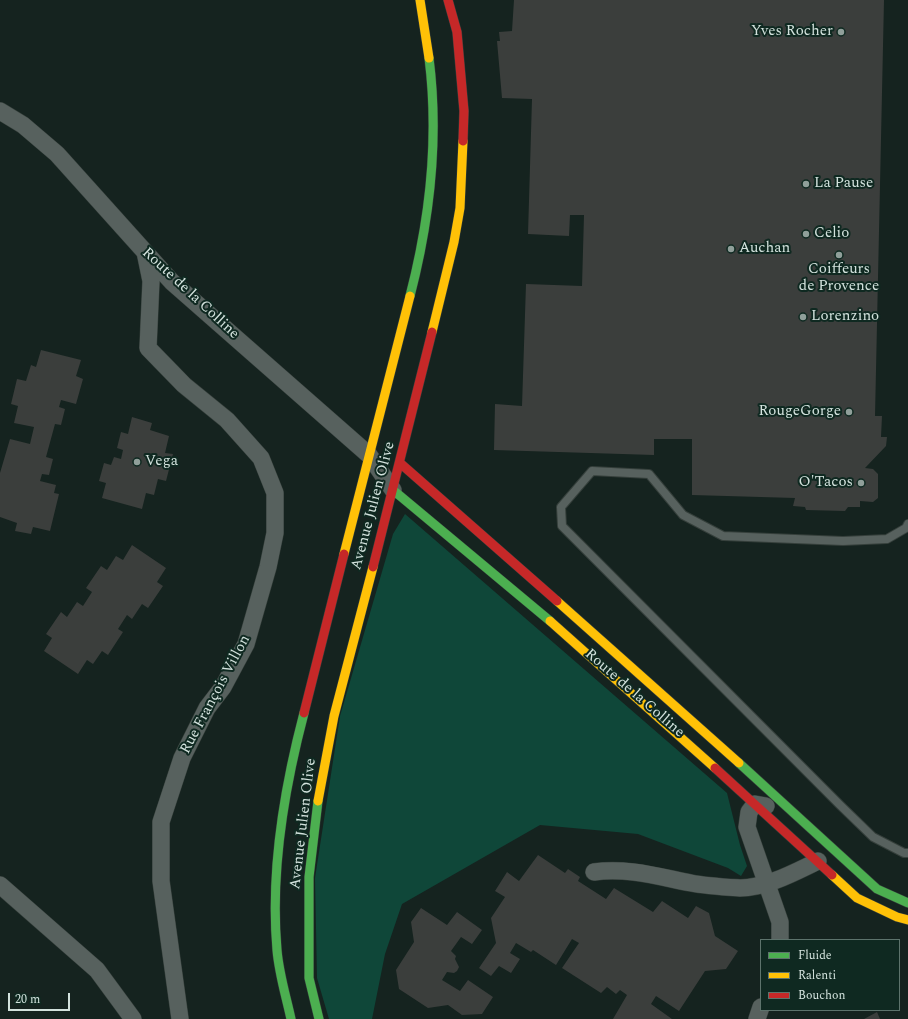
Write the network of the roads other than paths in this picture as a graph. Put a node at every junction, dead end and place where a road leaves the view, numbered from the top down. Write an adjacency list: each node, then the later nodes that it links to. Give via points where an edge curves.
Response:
1 (420, 0): 5 (main road, Avenue Julien Olive, via 431,73 433,132 429,204 420,261)
2 (448, 0): 6 (main road, Avenue Julien Olive, via 457,32 464,111 460,208)
3 (0, 111): 4 (street, Route de la Colline, via 23,125 57,154)
4 (146, 252): 5 (street, Route de la Colline, via 172,282); 20 (street, Rue François Villon, via 151,281 148,348 184,385 226,420 261,458 275,493 275,533 246,644 223,686 207,708 182,758 161,822 161,881)
5 (369, 455): 6 (street, Route de la Colline); 7 (street, Route de la Colline); 21 (main road, Avenue Julien Olive, via 297,740 282,815 276,897 277,951)
6 (400, 462): 7 (main road, Avenue Julien Olive); 10 (main road, Route de la Colline, via 682,711)
7 (393, 490): 9 (main road, Route de la Colline, via 546,616); 22 (main road, Avenue Julien Olive, via 334,716 319,794 309,877 309,978)
8 (908, 524): 11 (lane, via 888,539 844,541 723,536 683,515 649,474 592,471 561,507 562,526 840,805 873,837)
9 (755, 804): 10 (street); 12 (main road, Route de la Colline); 14 (street, via 749,812 747,827)
10 (790, 811): 16 (main road, Route de la Colline, via 877,889)
11 (908, 853)
12 (818, 861): 14 (street); 17 (main road, Route de la Colline, via 857,898)
13 (594, 872): 14 (street, via 611,869 693,884 742,888)
14 (767, 883): 18 (street, via 780,922)
15 (0, 885): 19 (street, via 97,970)
16 (908, 903)
17 (908, 920)
18 (780, 939)
19 (133, 1019)
20 (180, 1019)
21 (291, 1019)
22 (319, 1019)

